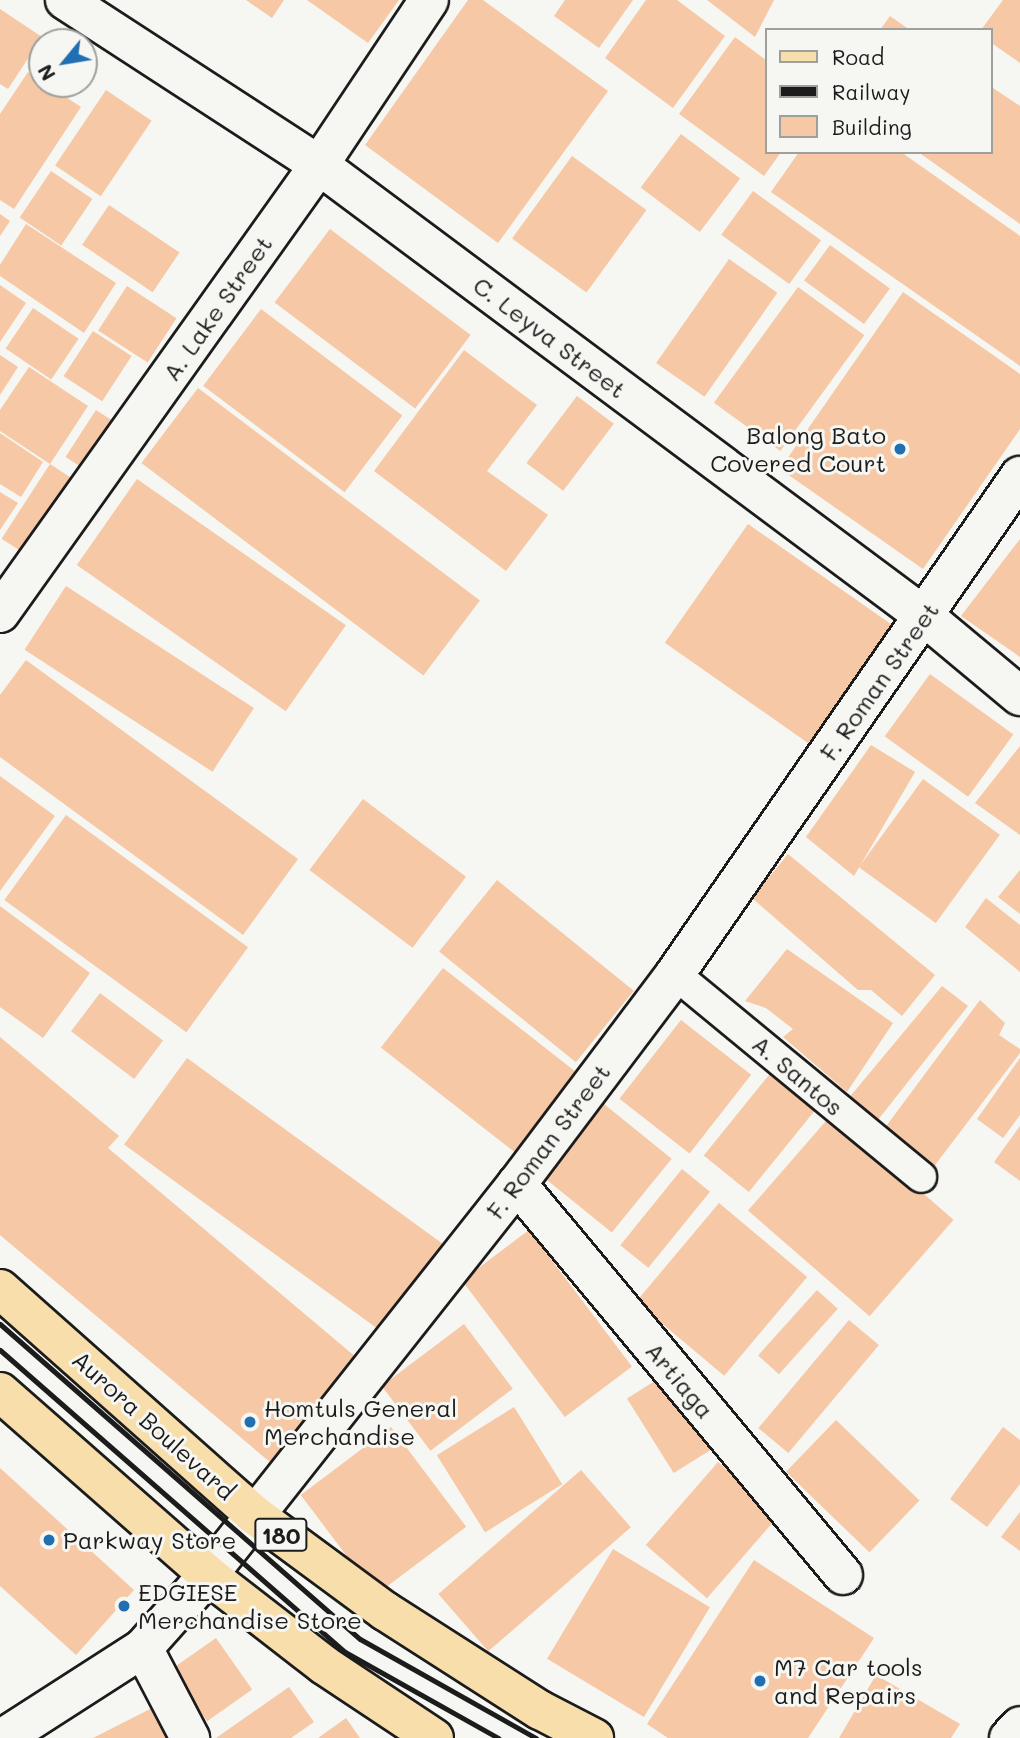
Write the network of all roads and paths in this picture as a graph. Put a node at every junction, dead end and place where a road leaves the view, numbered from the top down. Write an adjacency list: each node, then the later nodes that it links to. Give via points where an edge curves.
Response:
1 (65, 0): 3 (street, C. Leyva Street)
2 (429, 0): 3 (street, A. Lake Street)
3 (319, 165): 5 (street, A. Lake Street); 6 (street, C. Leyva Street)
4 (1020, 476): 6 (street, F. Roman Street)
5 (0, 613)
6 (925, 616): 7 (street, C. Leyva Street); 8 (street, F. Roman Street)
7 (1020, 696)
8 (675, 974): 9 (lane, A. Santos); 10 (street, F. Roman Street)
9 (921, 1177)
10 (517, 1184): 13 (street, F. Roman Street); 15 (street, Artiaga)
11 (0, 1289): 13 (main road, Aurora Boulevard / 180)
12 (0, 1392): 14 (main road)
13 (256, 1516): 14 (street, F. Roman Street); 21 (main road, Aurora Boulevard / 180, via 384,1611 540,1710)
14 (208, 1575): 16 (street, F. Roman Street); 20 (main road, via 324,1665)
15 (843, 1575)
16 (143, 1648): 18 (street, F. Roman Street); 19 (street)
17 (1020, 1726): 22 (street)
18 (3, 1738)
19 (190, 1738)
20 (433, 1738)
21 (594, 1738)
22 (1009, 1738)

